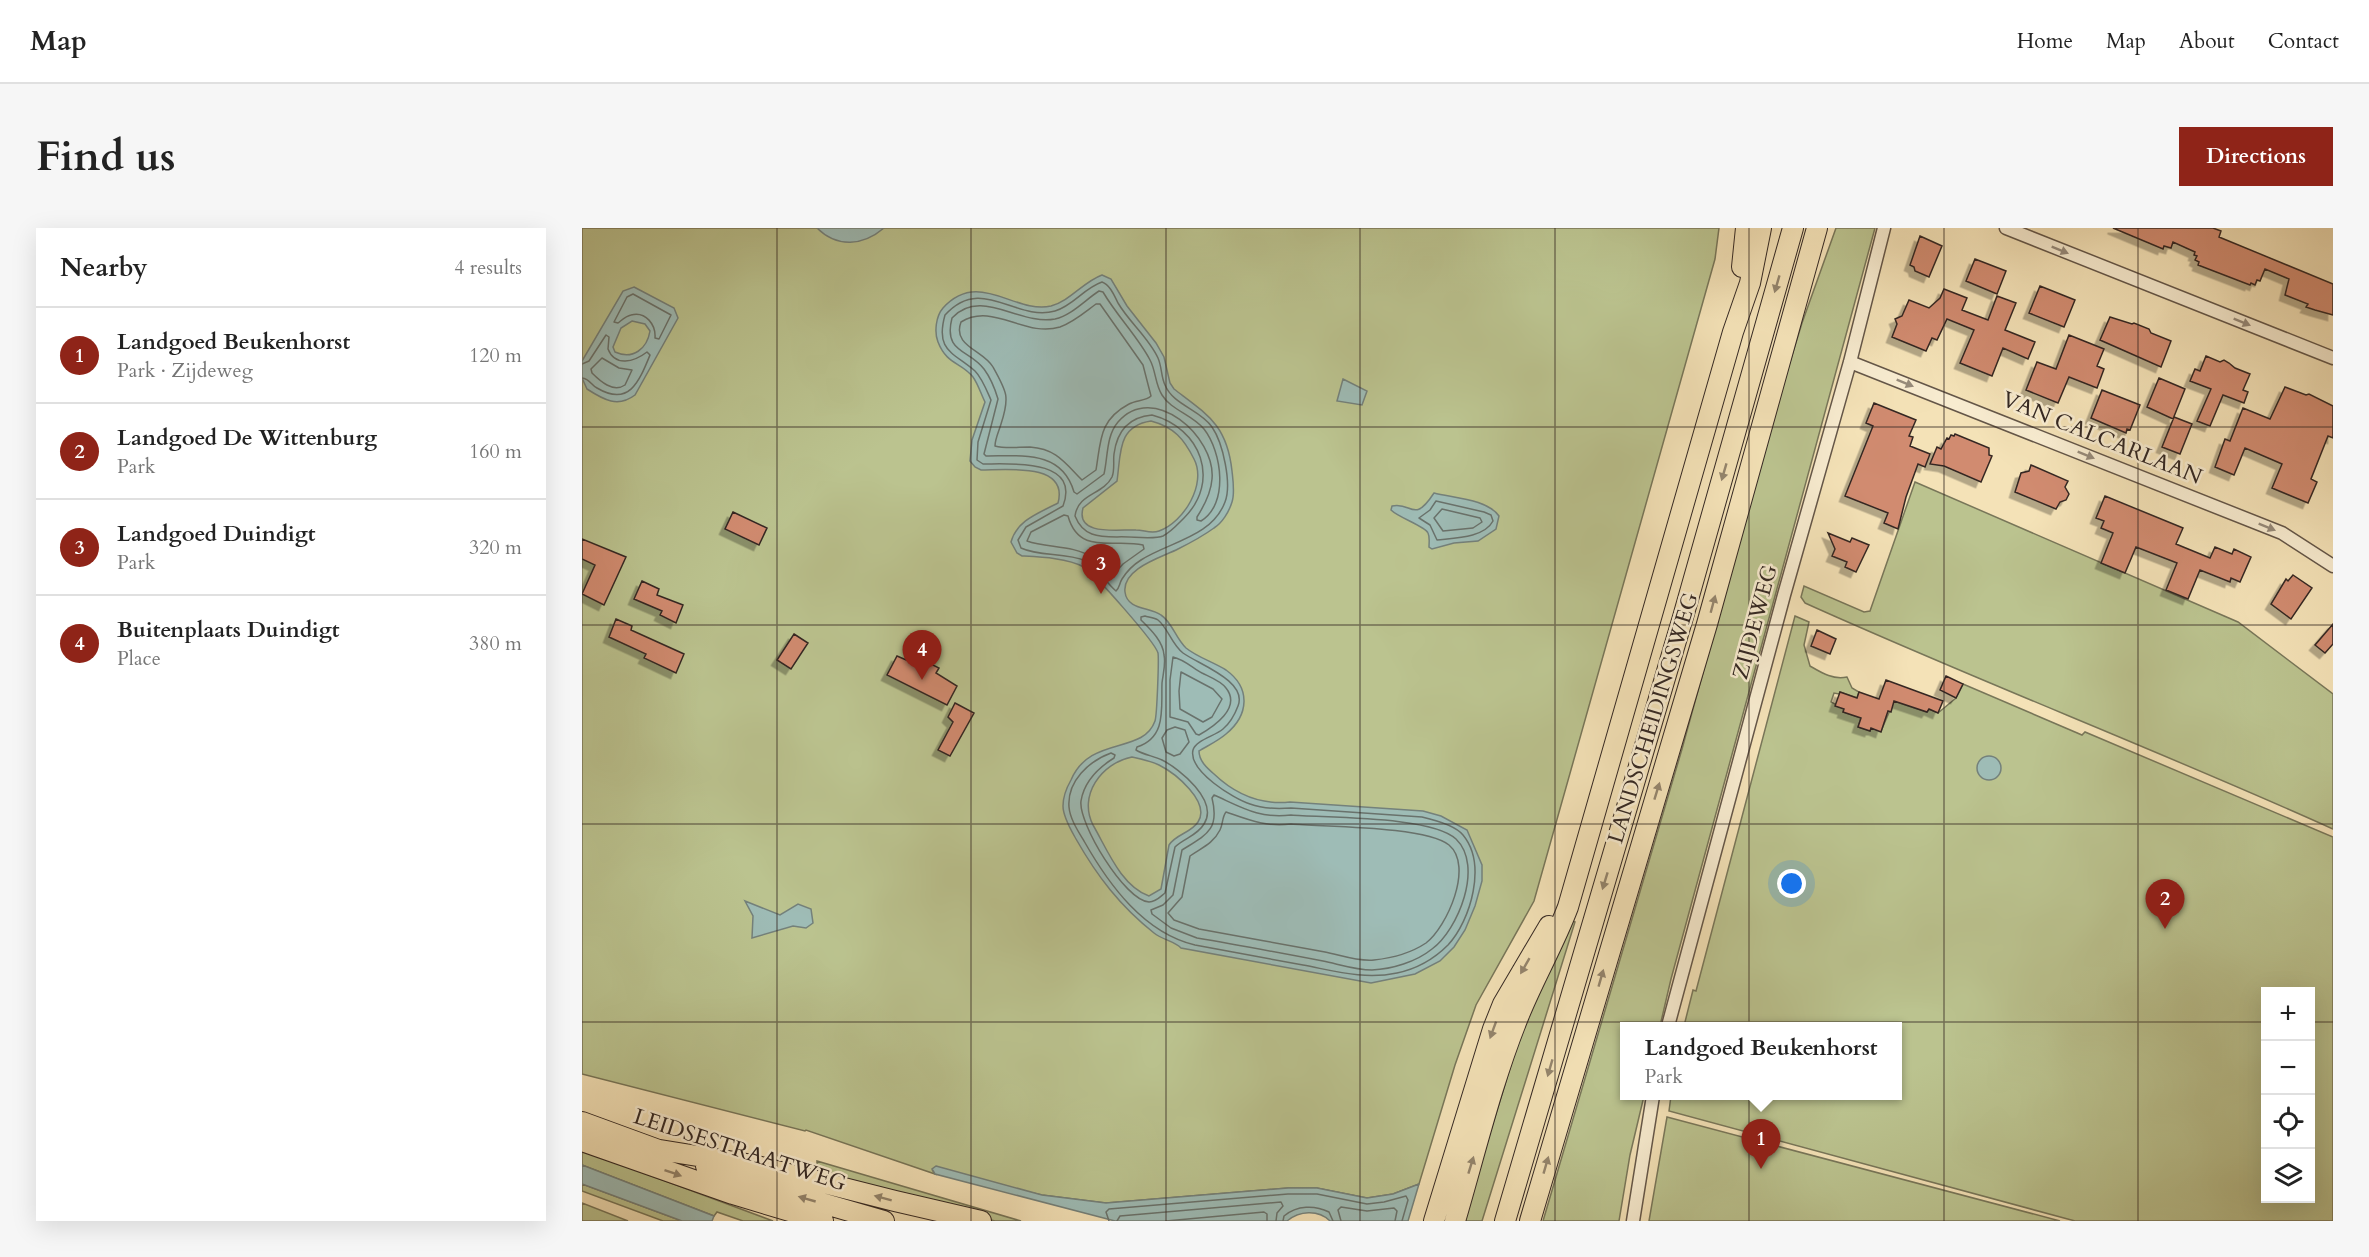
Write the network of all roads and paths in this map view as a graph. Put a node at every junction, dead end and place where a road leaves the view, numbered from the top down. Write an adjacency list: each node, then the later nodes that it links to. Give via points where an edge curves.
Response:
1 (1746, 228): 7 (main road)
2 (1761, 228): 7 (main road, via 1750,283)
3 (1792, 228): 22 (main road, LANDSCHEIDINGSWEG, one-way to 22, via 1683,617)
4 (1817, 228): 23 (main road, LANDSCHEIDINGSWEG, one-way to 4, via 1707,624)
5 (1884, 228): 9 (street, ZIJDEWEG)
6 (2006, 228): 8 (street, one-way to 8)
7 (1732, 332): 11 (main road)
8 (2333, 358)
9 (1850, 362): 10 (street, VAN CALCARLAAN, one-way to 10, via 2282,533); 12 (street, ZIJDEWEG)
10 (2333, 566)
11 (1580, 862): 20 (main road, one-way to 20, via 1562,903 1503,1004); 21 (main road, one-way to 11, via 1519,1014 1557,935)
12 (1669, 1022)
13 (1652, 1100): 24 (street)
14 (582, 1122): 16 (main road, LEIDSESTRAATWEG)
15 (582, 1141): 17 (main road, LEIDSESTRAATWEG, one-way to 17)
16 (654, 1149): 18 (main road, LEIDSESTRAATWEG, one-way to 16); 19 (main road, one-way to 16, via 753,1165)
17 (822, 1221)
18 (884, 1221)
19 (981, 1221)
20 (1434, 1221)
21 (1455, 1221)
22 (1505, 1221)
23 (1530, 1221)
24 (1633, 1221)

